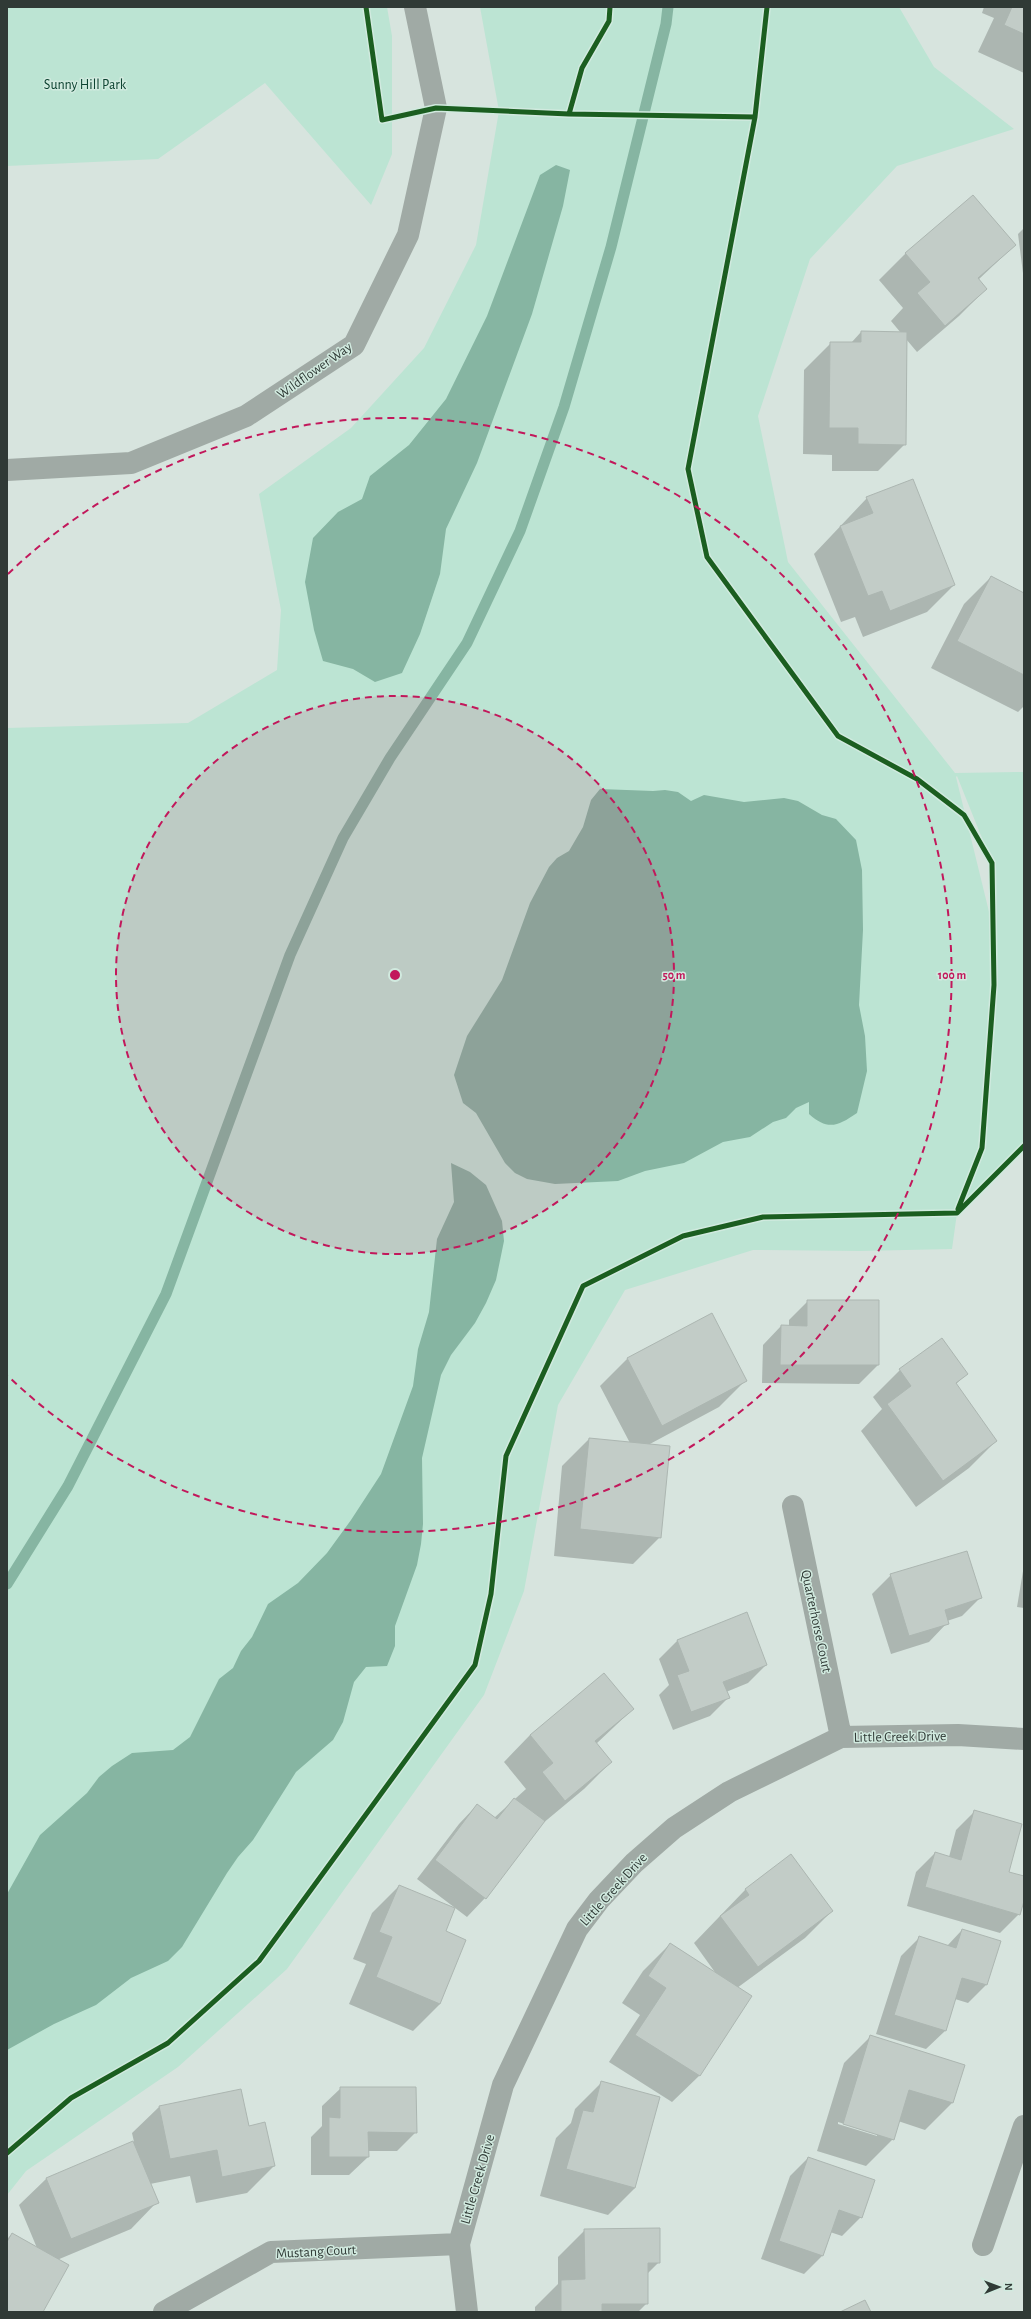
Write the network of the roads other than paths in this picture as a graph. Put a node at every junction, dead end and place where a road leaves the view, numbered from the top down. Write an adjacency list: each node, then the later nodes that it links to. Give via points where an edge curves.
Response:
1 (415, 7): 2 (street, Wildflower Way, via 436,108 408,235 354,345 246,416 131,463)
2 (7, 470)
3 (793, 1506): 4 (street, Quarterhorse Court)
4 (841, 1737): 5 (street, Little Creek Drive, via 958,1735); 7 (street, Little Creek Drive, via 729,1792 674,1828 634,1862 577,1929 503,2085)
5 (1024, 1739)
6 (1024, 2126): 8 (street)
7 (459, 2244): 9 (street, Mustang Court, via 271,2252); 10 (street, Little Creek Drive)
8 (983, 2245)
9 (164, 2312)
10 (467, 2312)

